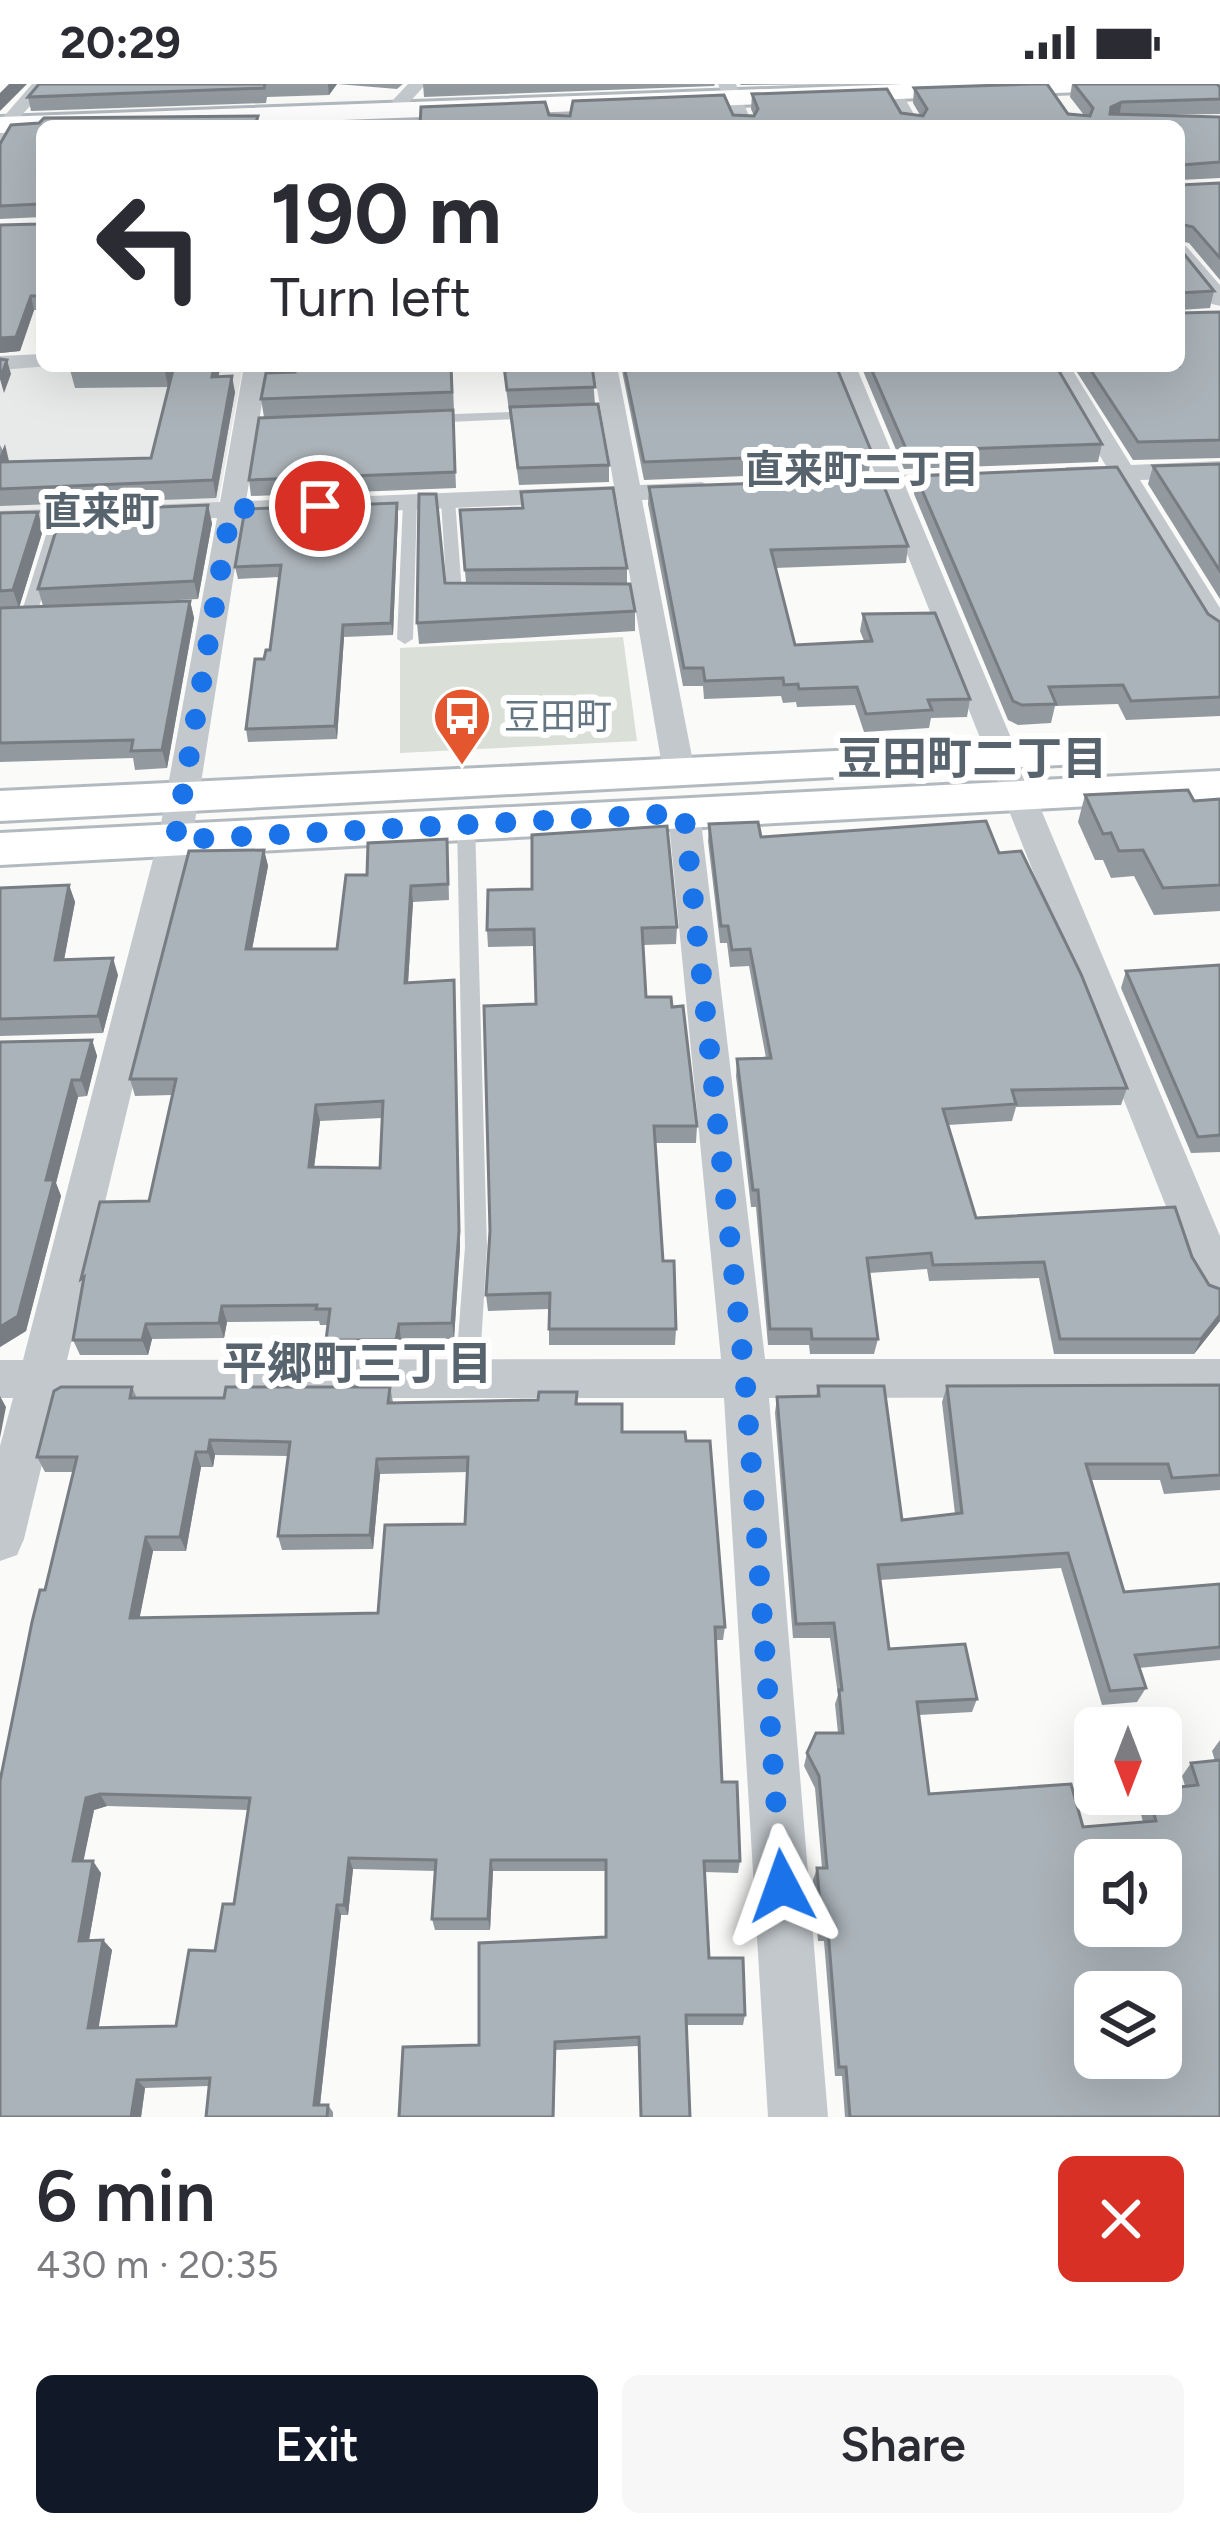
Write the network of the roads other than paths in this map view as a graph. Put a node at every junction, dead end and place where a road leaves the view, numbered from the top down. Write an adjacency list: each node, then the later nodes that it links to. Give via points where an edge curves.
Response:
1 (40, 84): 16 (street)
2 (849, 84): 5 (street)
3 (1108, 84): 4 (street)
4 (1046, 86): 6 (street); 8 (street)
5 (729, 90): 6 (street); 7 (street); 9 (street); 13 (street)
6 (892, 91): 14 (street)
7 (408, 92): 11 (street)
8 (1068, 113)
9 (559, 115): 10 (street)
10 (478, 117): 12 (street)
11 (43, 120)
12 (241, 120)
13 (742, 120)
14 (909, 120)
15 (36, 121): 16 (street)
16 (4, 123): 17 (street)
17 (36, 123)
18 (1185, 257): 19 (street)
19 (1220, 299)
20 (36, 361): 21 (street)
21 (0, 363)
22 (256, 372): 38 (street, via 257,426)
23 (605, 372): 35 (street, via 602,412)
24 (846, 372): 32 (street)
25 (1062, 372): 29 (street)
26 (544, 414): 27 (lane)
27 (406, 420)
28 (1220, 469): 29 (street)
29 (1123, 473): 30 (street); 43 (street)
30 (1031, 477)
31 (984, 479): 32 (street)
32 (892, 482): 33 (street); 46 (street)
33 (796, 486)
34 (724, 489): 35 (street)
35 (628, 493): 36 (street); 48 (street, via 635,595)
36 (448, 500): 37 (street); 41 (lane, via 455,598)
37 (410, 502): 38 (street); 44 (lane)
38 (231, 509): 39 (street); 50 (street, via 202,608)
39 (59, 516): 40 (street); 42 (lane, via 21,617)
40 (0, 519)
41 (479, 597)
42 (51, 616)
43 (1220, 631)
44 (405, 639)
45 (1220, 746): 46 (street)
46 (1013, 776): 47 (street); 48 (street); 53 (street)
47 (1220, 784)
48 (681, 792): 50 (street); 51 (street); 56 (street)
49 (0, 806): 50 (street)
50 (179, 819): 51 (street); 52 (street); 54 (street)
51 (466, 823): 55 (lane, via 476,1247)
52 (0, 849)
53 (1220, 1287)
54 (20, 1378): 55 (street); 58 (street)
55 (466, 1378): 56 (street)
56 (745, 1378): 57 (street); 59 (street)
57 (1220, 1378)
58 (0, 1539)
59 (799, 2117)

